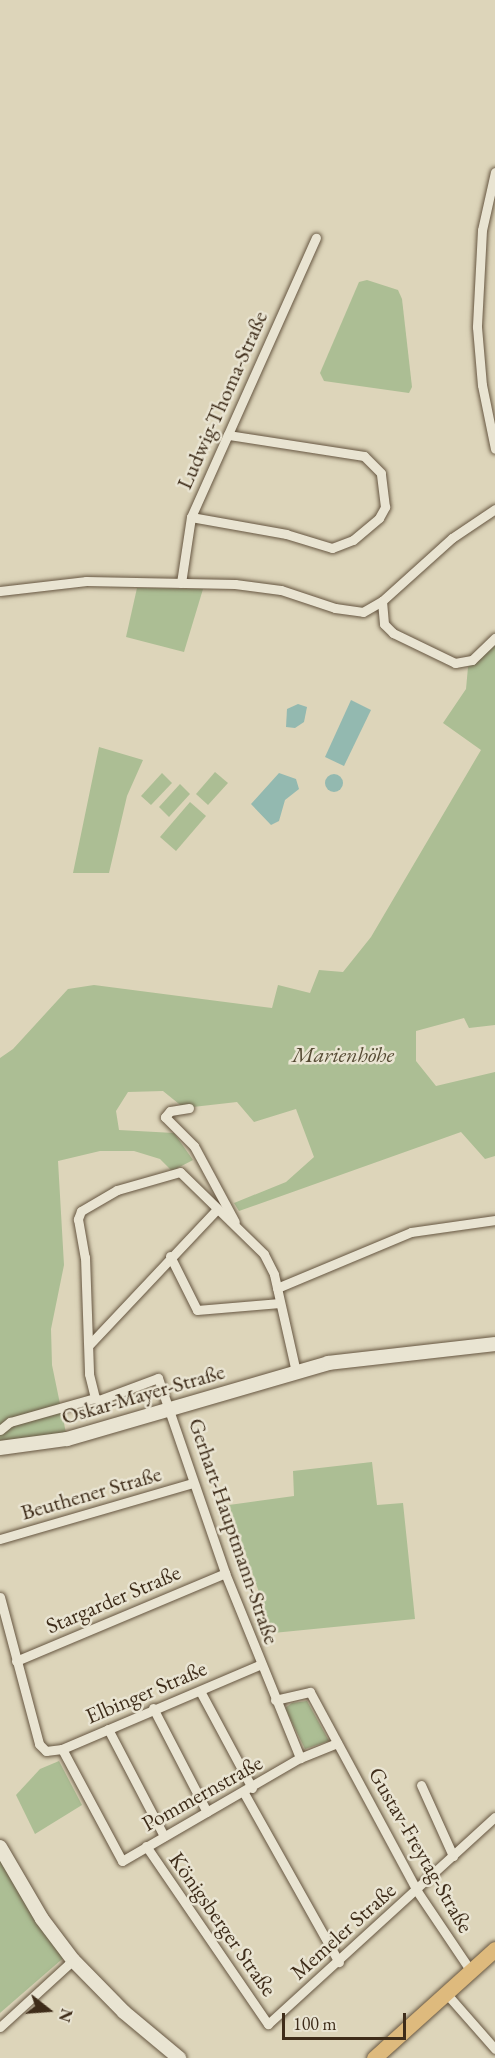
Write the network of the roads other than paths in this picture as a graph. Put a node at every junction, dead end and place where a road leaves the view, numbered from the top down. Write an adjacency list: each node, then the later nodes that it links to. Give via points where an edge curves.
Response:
1 (495, 172): 3 (street, via 482,230 478,274 477,345)
2 (316, 238): 4 (street, Ludwig-Thoma-Straße)
3 (491, 414): 5 (street)
4 (228, 435): 7 (street, Ludwig-Thoma-Straße); 7 (street, via 364,456 381,473 385,507 379,518 353,540 332,548 286,534)
5 (495, 449)
6 (495, 509): 10 (street, via 452,538)
7 (191, 517): 8 (street, Ludwig-Thoma-Straße)
8 (182, 583): 9 (street, via 86,580); 10 (street, via 281,590 350,611 363,612)
9 (0, 591)
10 (382, 601): 11 (street, via 384,624 393,633 455,663 472,660)
11 (495, 638)
12 (189, 1108): 15 (street, via 170,1110 165,1117 194,1146)
13 (216, 1210): 15 (street); 16 (street); 20 (street, via 180,1172 117,1190 81,1211 78,1219 85,1257)
14 (495, 1220): 17 (street, via 411,1232)
15 (237, 1227): 17 (street, via 264,1254)
16 (170, 1256): 18 (street, via 197,1310); 20 (street, via 121,1315)
17 (277, 1288): 18 (street)
18 (280, 1303): 21 (street)
19 (495, 1344): 21 (main road, Oskar-Mayer-Straße, via 328,1363)
20 (89, 1345): 22 (street, via 89,1374)
21 (296, 1372): 23 (main road, Oskar-Mayer-Straße)
22 (95, 1398): 23 (street, Gerhart-Hauptmann-Straße, via 99,1400 158,1378); 24 (street, via 10,1422)
23 (172, 1410): 25 (main road, Oskar-Mayer-Straße, via 67,1439); 26 (street, Gerhart-Hauptmann-Straße)
24 (0, 1430)
25 (0, 1448)
26 (193, 1483): 27 (street, Beuthener Straße); 28 (street, Gerhart-Hauptmann-Straße)
27 (0, 1539)
28 (225, 1573): 30 (street, Stargarder Straße); 31 (street, Gerhart-Hauptmann-Straße)
29 (0, 1596): 30 (street)
30 (16, 1661): 37 (street, Elbinger Straße, via 39,1744 46,1751)
31 (259, 1665): 32 (street, Elbinger Straße); 33 (street, Gerhart-Hauptmann-Straße)
32 (200, 1691): 34 (street, Elbinger Straße); 40 (street)
33 (275, 1700): 36 (street, Gustav-Freytag-Straße, via 310,1692); 38 (street, Gerhart-Hauptmann-Straße)
34 (153, 1708): 35 (street, Elbinger Straße); 41 (street)
35 (108, 1728): 37 (street, Elbinger Straße); 43 (street)
36 (338, 1746): 38 (street, Pommernstraße); 47 (street, Gustav-Freytag-Straße)
37 (62, 1749): 44 (street, Pommernstraße, via 122,1861)
38 (300, 1758): 40 (street, Pommernstraße)
39 (421, 1785): 46 (street)
40 (248, 1791): 41 (street, Pommernstraße); 50 (street)
41 (207, 1812): 43 (street, Pommernstraße)
42 (495, 1817): 46 (street, Memeler Straße)
43 (164, 1836): 44 (street, Pommernstraße)
44 (146, 1846): 53 (street, Königsberger Straße)
45 (0, 1847): 49 (main road, via 42,1919)
46 (453, 1856): 47 (street, Memeler Straße)
47 (417, 1891): 50 (street, Memeler Straße); 51 (street, Gustav-Freytag-Straße)
48 (495, 1949): 51 (main road)
49 (73, 1960): 54 (street); 56 (main road, via 124,2012)
50 (339, 1962): 53 (street, Memeler Straße)
51 (470, 1970): 52 (main road)
52 (445, 1992): 55 (street); 57 (main road)
53 (268, 2024)
54 (0, 2027)
55 (495, 2049)
56 (179, 2058)
57 (374, 2058)

